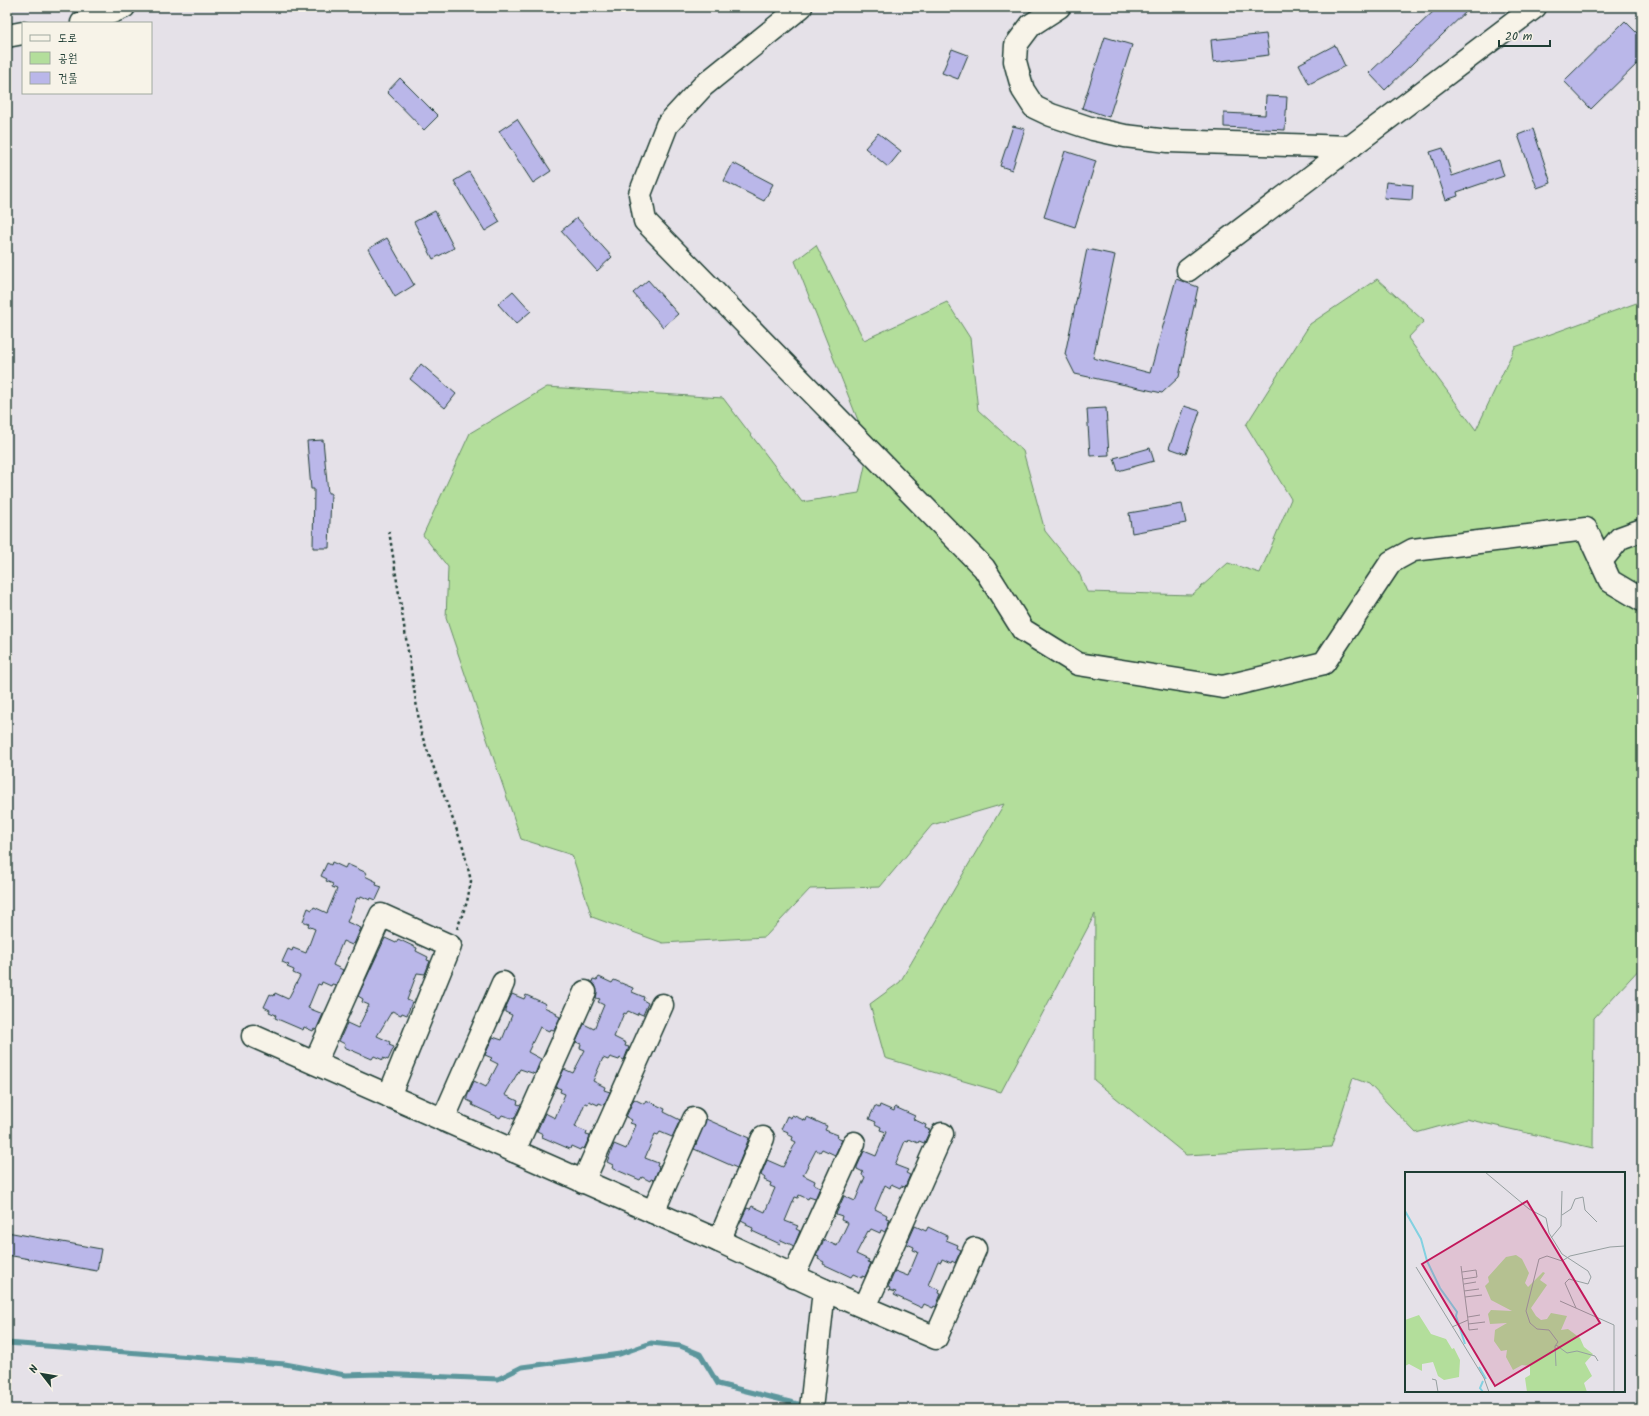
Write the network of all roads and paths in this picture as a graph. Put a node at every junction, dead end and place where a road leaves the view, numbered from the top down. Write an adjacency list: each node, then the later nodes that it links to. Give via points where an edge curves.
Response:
1 (124, 7): 5 (street)
2 (801, 7): 12 (street, via 703,86 667,125 640,194 645,221 984,568 1024,630 1078,664 1223,687 1324,663 1391,562 1413,550 1586,529)
3 (1059, 7): 8 (street, via 1031,26 1016,45 1015,61 1018,76 1034,107 1093,129 1125,136 1168,141)
4 (1535, 7): 8 (street)
5 (90, 22)
6 (22, 33): 7 (street)
7 (7, 36)
8 (1350, 147): 9 (street)
9 (1188, 270)
10 (1642, 530): 12 (street, via 1620,538)
11 (389, 531): 14 (path, via 421,733 463,847 471,881 467,902)
12 (1601, 561): 13 (street, via 1610,581)
13 (1642, 600)
14 (450, 946): 19 (street, via 381,916); 20 (street)
15 (503, 983): 22 (street)
16 (585, 992): 26 (street)
17 (662, 1006): 27 (street)
18 (253, 1036): 19 (street)
19 (315, 1063): 20 (street)
20 (389, 1096): 22 (street)
21 (694, 1119): 28 (street)
22 (443, 1120): 26 (street)
23 (942, 1134): 33 (street)
24 (763, 1138): 29 (street)
25 (854, 1143): 31 (street)
26 (514, 1151): 27 (street)
27 (584, 1182): 28 (street)
28 (653, 1212): 29 (street)
29 (719, 1241): 31 (street)
30 (975, 1249): 33 (street, via 936,1338)
31 (793, 1277): 32 (street)
32 (824, 1290): 33 (street); 34 (street)
33 (865, 1307)
34 (811, 1406)

